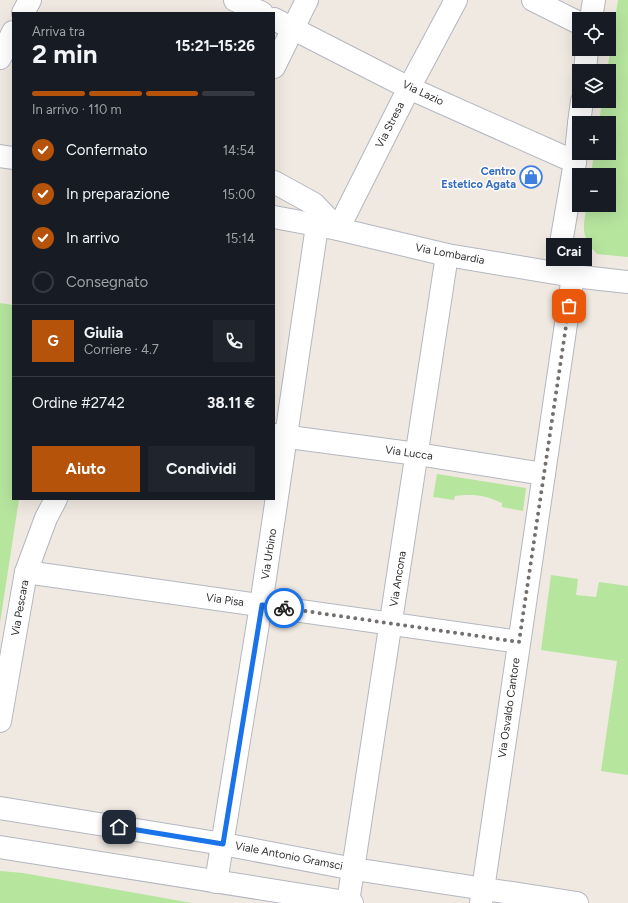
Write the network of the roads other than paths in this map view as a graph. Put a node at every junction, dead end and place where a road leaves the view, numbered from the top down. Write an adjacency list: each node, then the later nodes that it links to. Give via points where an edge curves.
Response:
1 (30, 0): 7 (street)
2 (235, 0): 8 (street)
3 (307, 0): 12 (street)
4 (456, 0): 14 (street, Via Stresa)
5 (533, 0): 11 (street)
6 (594, 0): 9 (street)
7 (24, 12)
8 (260, 12)
9 (592, 12)
10 (275, 20): 12 (street, Via Lazio)
11 (572, 20)
12 (293, 29): 13 (street); 14 (street, Via Lazio)
13 (275, 66)
14 (409, 88): 17 (street, Via Lazio); 20 (street, Via Stresa)
15 (0, 156): 16 (street)
16 (12, 158)
17 (575, 162): 22 (street, Via Osvaldo Cantore)
18 (275, 183): 20 (street, via 314,204)
19 (275, 217): 20 (street, Via Lombardia)
20 (327, 228): 21 (street, Via Lombardia); 24 (street, Via Urbino)
21 (447, 255): 22 (street, Via Lombardia); 25 (street, Via Ancona)
22 (565, 274): 23 (street, Via Lombardia); 26 (street, Via Osvaldo Cantore)
23 (628, 282)
24 (280, 436): 25 (street, Via Lucca); 27 (street, Via Urbino)
25 (417, 454): 26 (street, Via Lucca); 32 (street, Via Ancona)
26 (544, 474): 33 (street, Via Osvaldo Cantore)
27 (275, 483)
28 (55, 500): 30 (street, Via Pescara)
29 (273, 500): 31 (street, Via Urbino)
30 (26, 572): 31 (street, Via Pisa); 34 (street, Via Pescara)
31 (262, 605): 32 (street, Via Pisa); 36 (street, Via Urbino)
32 (391, 624): 33 (street, Via Pisa); 38 (street, Via Ancona)
33 (519, 642): 40 (street, Via Osvaldo Cantore)
34 (0, 721)
35 (0, 808): 36 (street, Viale Antonio Gramsci)
36 (223, 844): 38 (street, Viale Antonio Gramsci); 39 (street, Via Urbino)
37 (0, 847): 39 (street)
38 (354, 869): 40 (street, Viale Antonio Gramsci); 41 (street, Via Ancona)
39 (216, 882): 41 (street)
40 (482, 896): 43 (street, Viale Antonio Gramsci)
41 (348, 902): 42 (street)
42 (352, 903)
43 (578, 903)

